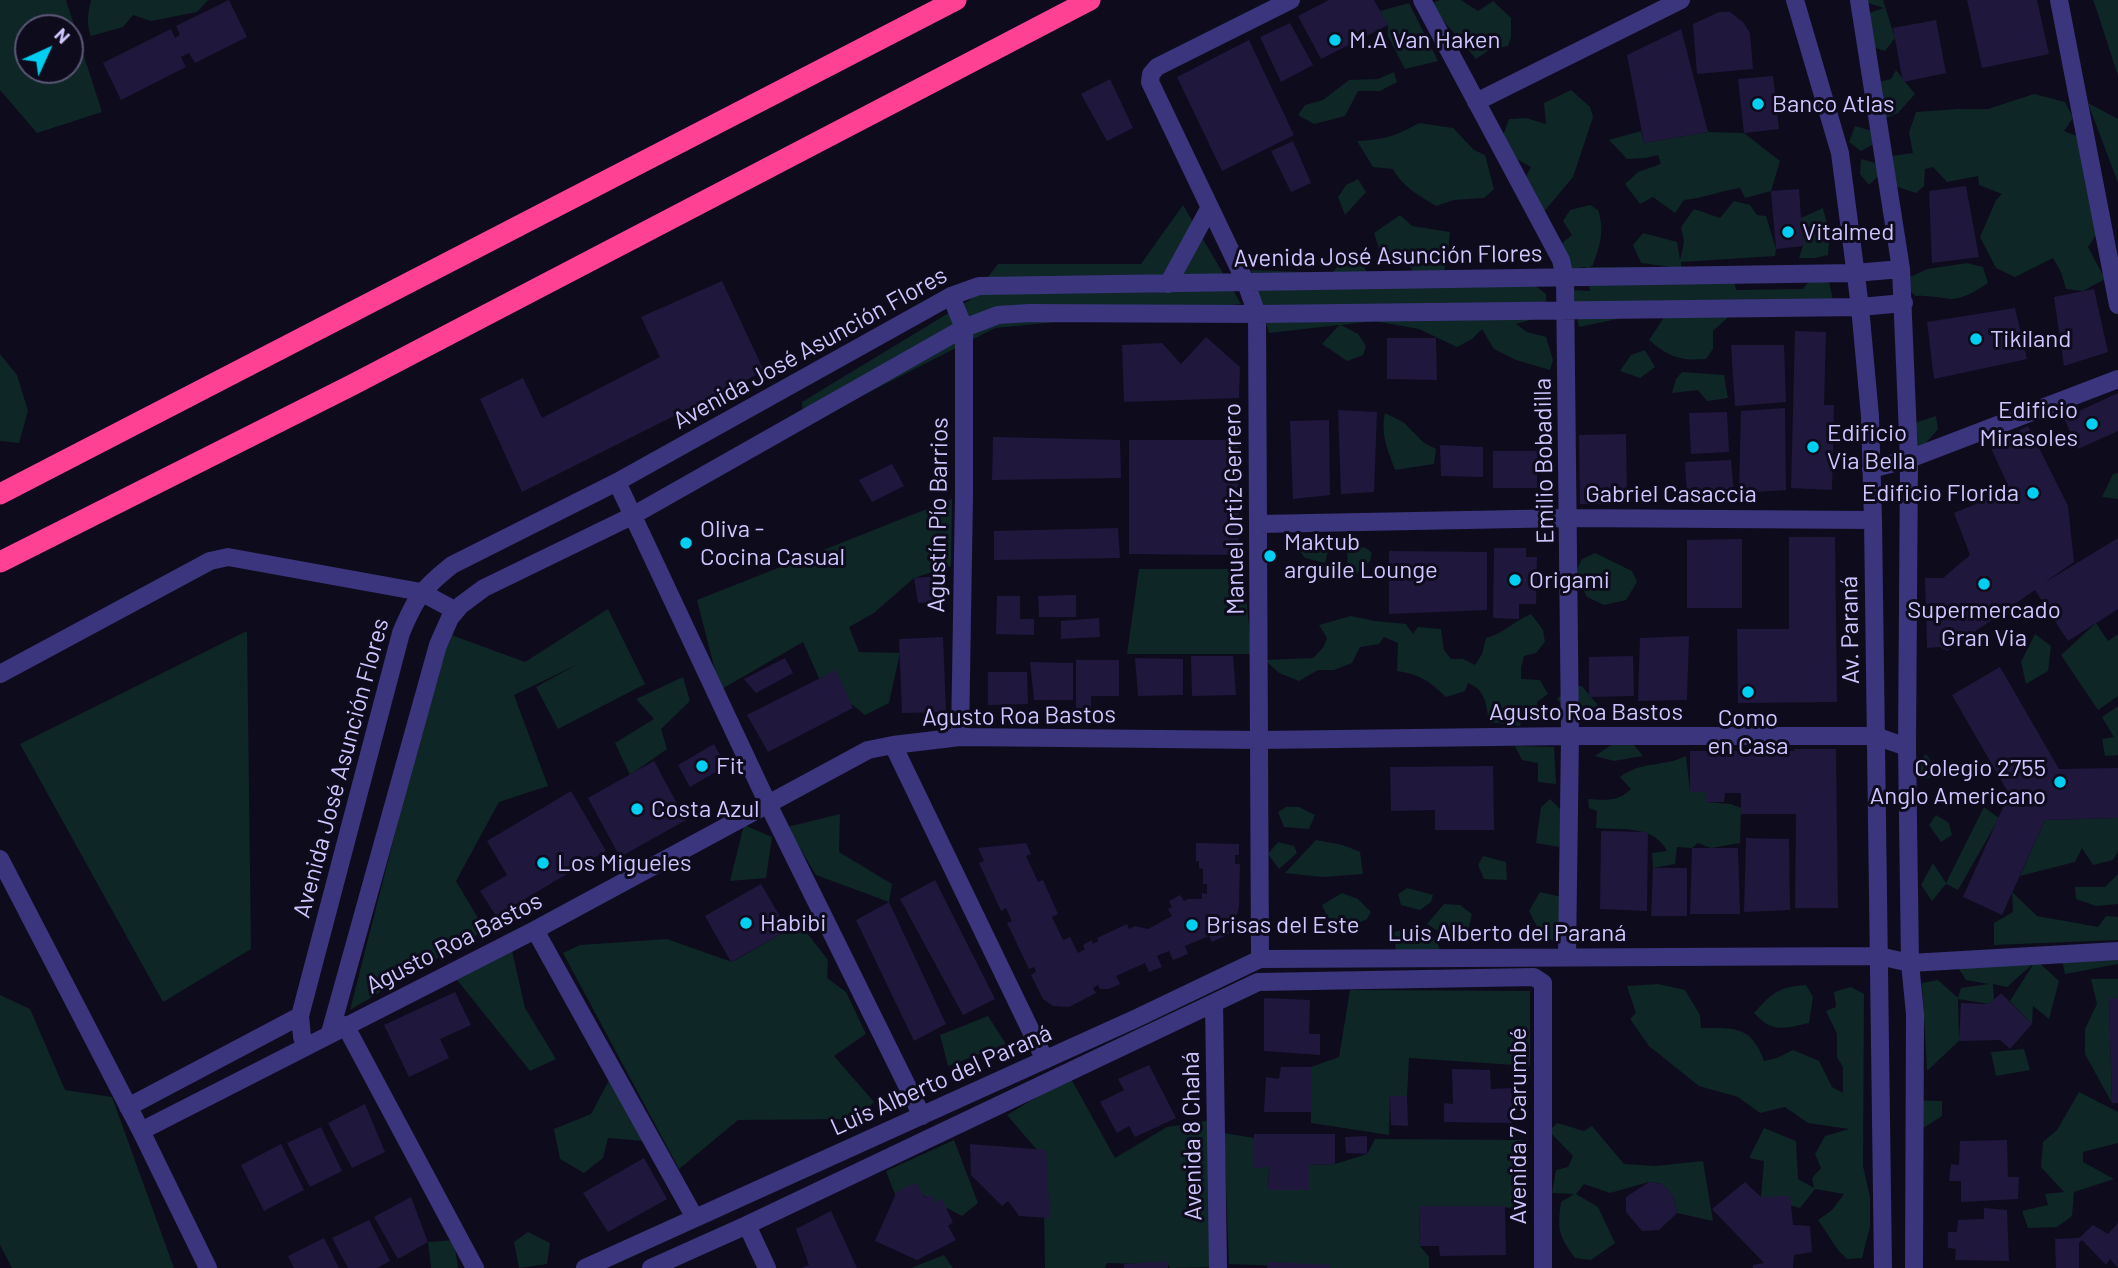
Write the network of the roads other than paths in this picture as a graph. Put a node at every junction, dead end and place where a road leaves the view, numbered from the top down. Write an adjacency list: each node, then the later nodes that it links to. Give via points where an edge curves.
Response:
1 (956, 0): 27 (highway)
2 (1090, 0): 32 (highway, via 364,379)
3 (1291, 0): 10 (street, Manuel Ortiz Gerrero, via 1151,74 1150,82)
4 (1422, 0): 9 (street, Emilio Bobadilla)
5 (1681, 0): 9 (street)
6 (1795, 0): 12 (street, Av. Paraná, via 1840,153)
7 (1859, 0): 11 (street)
8 (2059, 0): 18 (street)
9 (1476, 102): 13 (street, Emilio Bobadilla, via 1561,260)
10 (1210, 207): 14 (street, Manuel Ortiz Gerrero); 15 (street)
11 (1901, 269): 12 (street, Avenida José Asunción Flores); 17 (street)
12 (1855, 273): 13 (street, Avenida José Asunción Flores); 19 (street, Av. Paraná)
13 (1565, 278): 14 (street, Avenida José Asunción Flores); 20 (street, Emilio Bobadilla)
14 (1246, 283): 15 (street, Avenida José Asunción Flores); 21 (street, Manuel Ortiz Gerrero)
15 (1168, 284): 16 (street, Avenida José Asunción Flores, via 979,286)
16 (951, 296): 22 (street, Agustín Pío Barrios); 26 (street, Avenida José Asunción Flores)
17 (1904, 303): 19 (street); 24 (street)
18 (2118, 305)
19 (1860, 307): 20 (street); 25 (street, Av. Paraná)
20 (1566, 309): 21 (street); 29 (street, Emilio Bobadilla)
21 (1257, 314): 22 (street, via 1029,313 998,315); 31 (street, Manuel Ortiz Gerrero)
22 (964, 328): 28 (street); 38 (street, Agustín Pío Barrios)
23 (2118, 379): 24 (street)
24 (1909, 459): 25 (street); 41 (street)
25 (1871, 469): 30 (street, Av. Paraná)
26 (617, 482): 28 (street); 33 (street, Avenida José Asunción Flores, via 452,565)
27 (0, 494)
28 (632, 516): 34 (street, via 484,588); 42 (street)
29 (1569, 518): 30 (street, Gabriel Casaccia); 31 (street, Gabriel Casaccia); 36 (street, Emilio Bobadilla)
30 (1873, 520): 37 (street, Av. Paraná)
31 (1259, 524): 39 (street, Manuel Ortiz Gerrero)
32 (0, 562)
33 (421, 592): 34 (street); 35 (street, via 218,558); 51 (street, Avenida José Asunción Flores, via 401,633)
34 (456, 611): 52 (street, via 438,645)
35 (0, 674)
36 (1570, 736): 37 (street, Agusto Roa Bastos); 39 (street, Agusto Roa Bastos); 47 (street, Emilio Bobadilla)
37 (1875, 736): 41 (street, Agusto Roa Bastos); 46 (street, Av. Paraná)
38 (960, 737): 39 (street, Agusto Roa Bastos); 40 (street, Agusto Roa Bastos)
39 (1259, 740): 48 (street, Manuel Ortiz Gerrero)
40 (893, 745): 42 (street, Agusto Roa Bastos, via 868,750); 54 (street)
41 (1907, 747): 49 (street)
42 (768, 804): 44 (street, Agusto Roa Bastos); 56 (street)
43 (0, 859): 55 (street)
44 (535, 930): 52 (street, Agusto Roa Bastos); 58 (street)
45 (2118, 951): 49 (street, Luis Alberto del Paraná)
46 (1879, 956): 47 (street, Luis Alberto del Paraná); 49 (street, Luis Alberto del Paraná); 67 (street, Av. Paraná)
47 (1567, 957): 48 (street, Luis Alberto del Paraná)
48 (1260, 959): 54 (street, Luis Alberto del Paraná)
49 (1910, 963): 68 (street, via 1915,1014)
50 (1214, 1003): 59 (street); 65 (street, Avenida 8 Chahá); 66 (street, Avenida 7 Carumbé, via 1258,982 1535,977 1543,983)
51 (300, 1016): 53 (street, Avenida José Asunción Flores); 55 (street)
52 (338, 1029): 53 (street, Agusto Roa Bastos); 61 (street)
53 (306, 1046): 57 (street, Agusto Roa Bastos)
54 (1045, 1060): 56 (street, Luis Alberto del Paraná)
55 (128, 1107): 57 (street)
56 (922, 1116): 58 (street, Luis Alberto del Paraná)
57 (141, 1131): 60 (street)
58 (695, 1218): 62 (street, Luis Alberto del Paraná)
59 (747, 1225): 63 (street); 64 (street)
60 (208, 1268)
61 (475, 1268)
62 (585, 1268)
63 (652, 1268)
64 (767, 1268)
65 (1218, 1268)
66 (1543, 1268)
67 (1883, 1268)
68 (1914, 1268)

